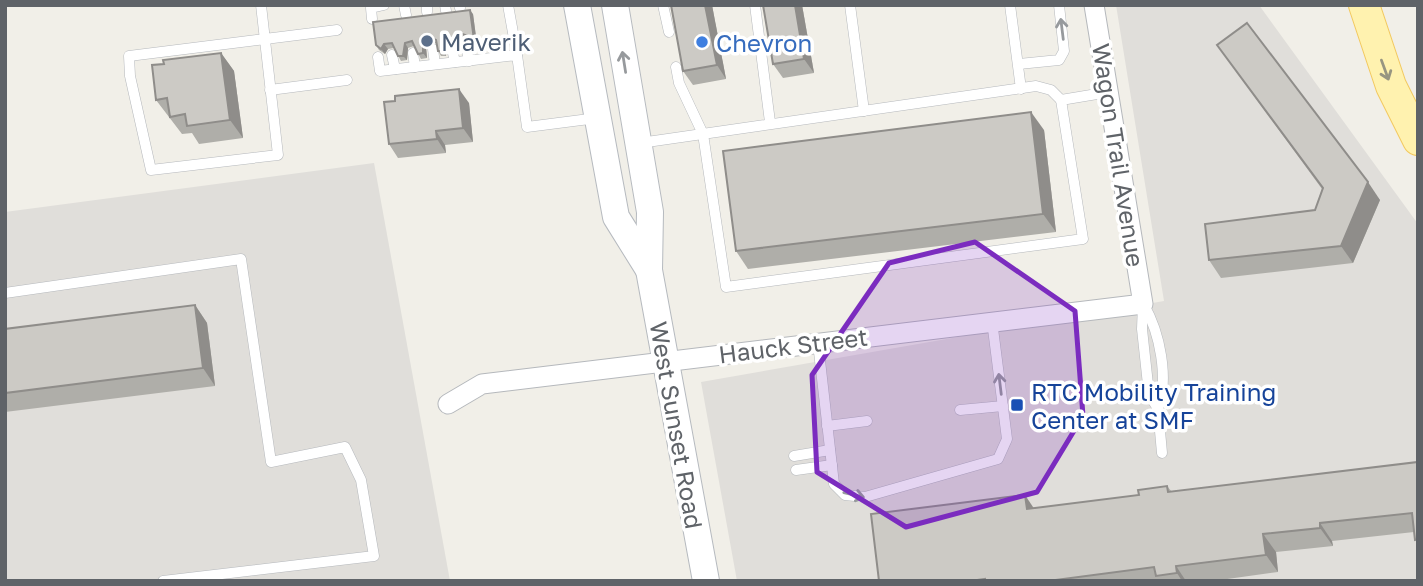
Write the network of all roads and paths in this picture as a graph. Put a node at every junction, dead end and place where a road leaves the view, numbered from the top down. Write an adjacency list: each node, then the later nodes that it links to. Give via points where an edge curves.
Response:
1 (261, 5): 16 (lane)
2 (508, 5): 22 (lane)
3 (577, 5): 37 (main road, West Sunset Road)
4 (615, 5): 41 (main road, West Sunset Road, one-way to 4)
5 (663, 5): 15 (lane)
6 (755, 5): 38 (lane)
7 (850, 5): 36 (lane)
8 (1010, 5): 27 (lane)
9 (1059, 5): 27 (lane, one-way to 9, via 1059,60 1064,51)
10 (1094, 5): 34 (street, Wagon Trail Avenue)
11 (1364, 5): 40 (main road, one-way to 40, via 1391,86)
12 (386, 9): 13 (lane, via 371,8)
13 (372, 19)
14 (337, 30): 16 (lane)
15 (668, 32)
16 (264, 39): 33 (lane); 33 (lane, via 129,57 151,170 278,155)
17 (466, 46): 24 (lane)
18 (433, 49): 26 (lane)
19 (452, 49): 25 (lane)
20 (412, 53): 28 (lane)
21 (392, 55): 30 (lane)
22 (517, 55): 24 (lane); 37 (lane, via 527,127)
23 (378, 57): 30 (lane, via 380,71)
24 (468, 61): 25 (lane)
25 (455, 62): 26 (lane)
26 (435, 64): 28 (lane)
27 (1019, 64): 32 (lane)
28 (415, 67): 30 (lane)
29 (676, 67): 39 (lane)
30 (395, 69)
31 (347, 80): 33 (lane)
32 (1021, 89): 35 (lane, via 1051,90); 36 (lane)
33 (270, 90)
34 (1110, 92): 35 (lane); 44 (street, Wagon Trail Avenue)
35 (1061, 100): 39 (lane, via 1083,239 726,287)
36 (864, 111): 38 (lane)
37 (598, 118): 42 (main road, West Sunset Road, via 616,218)
38 (770, 122): 39 (lane)
39 (703, 134): 41 (lane)
40 (1418, 140)
41 (638, 143): 42 (main road, West Sunset Road, via 650,212)
42 (649, 270): 47 (main road, West Sunset Road)
43 (5, 293): 58 (lane, via 241,259 271,462 345,447 361,480 374,556)
44 (1143, 304): 45 (street, Hauck Street); 54 (lane, via 1149,394 1158,409)
45 (992, 321): 46 (street, Hauck Street); 49 (lane, one-way to 45)
46 (818, 342): 47 (street, Hauck Street); 52 (lane)
47 (665, 360): 48 (street, Hauck Street, via 482,384); 59 (main road, West Sunset Road)
48 (448, 404)
49 (1003, 406): 50 (lane); 56 (lane, one-way to 49, via 834,484 845,495 865,498 998,458 1007,439)
50 (960, 410)
51 (867, 421): 52 (lane)
52 (827, 426): 53 (lane)
53 (830, 450): 55 (lane); 56 (lane)
54 (1163, 453)
55 (794, 456)
56 (832, 465): 57 (lane)
57 (796, 470)
58 (163, 581)
59 (706, 581)

